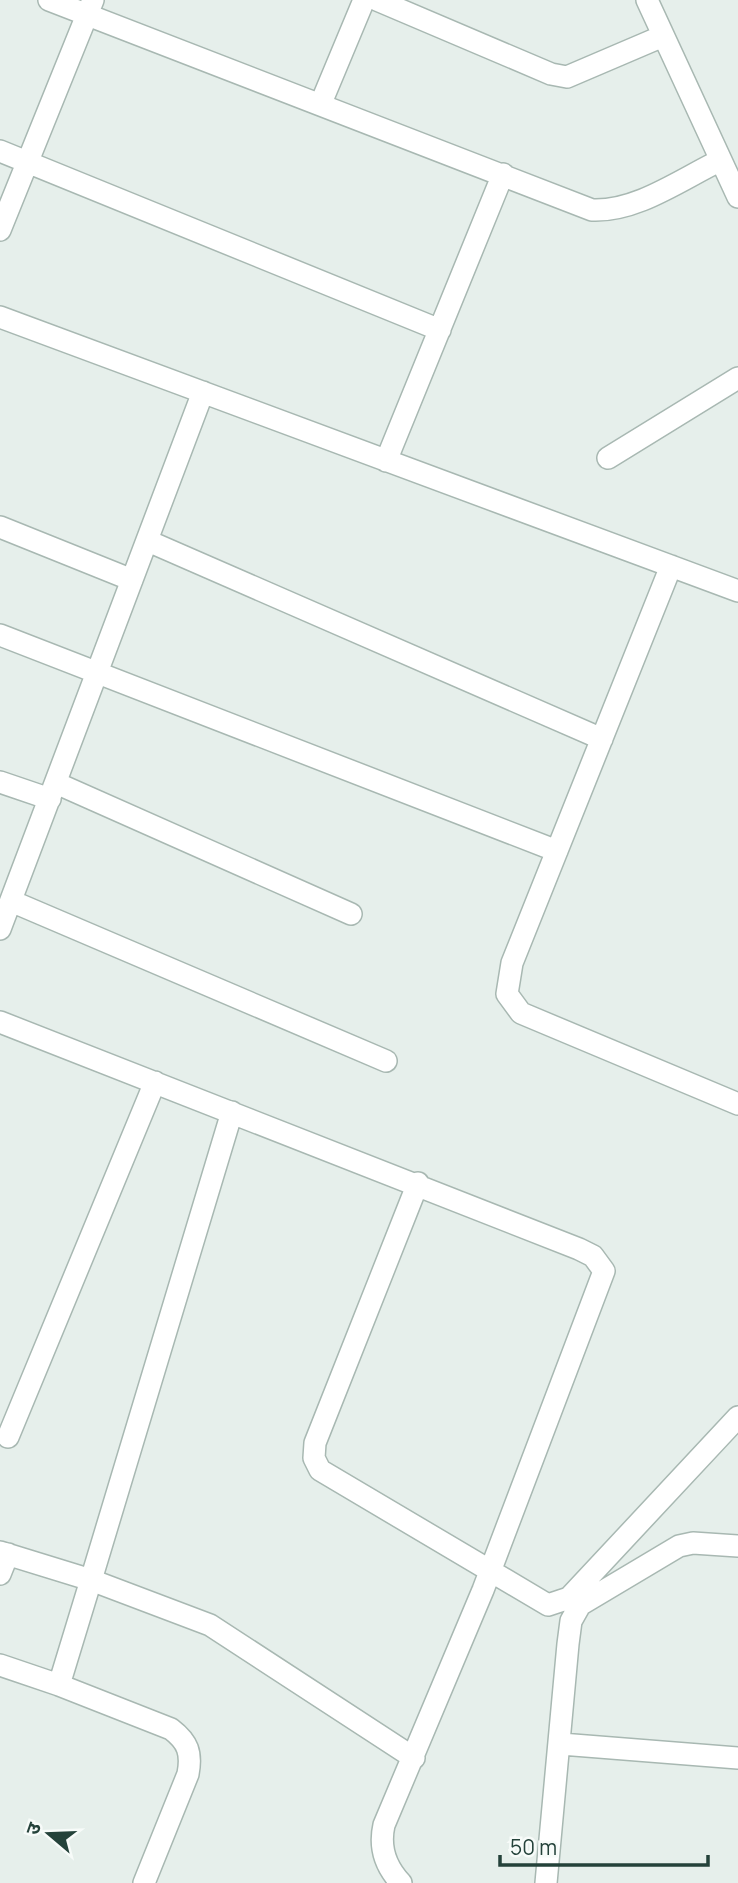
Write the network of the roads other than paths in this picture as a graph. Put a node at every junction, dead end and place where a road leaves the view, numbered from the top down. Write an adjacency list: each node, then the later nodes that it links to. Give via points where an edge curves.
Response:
1 (50, 0): 5 (street)
2 (364, 0): 7 (street)
3 (377, 0): 6 (street, via 567,77)
4 (647, 0): 6 (street)
5 (89, 7): 7 (street); 10 (street)
6 (663, 36): 9 (street)
7 (321, 103): 11 (street)
8 (0, 151): 10 (street)
9 (719, 161): 11 (street, via 610,211 574,204); 12 (street)
10 (26, 162): 13 (street); 15 (street)
11 (503, 174): 15 (street)
12 (738, 197)
13 (0, 230)
14 (0, 317): 17 (street)
15 (440, 330): 19 (street)
16 (738, 378): 18 (street)
17 (202, 392): 19 (street); 21 (street)
18 (608, 458)
19 (386, 461): 22 (street)
20 (0, 527): 23 (street)
21 (148, 541): 23 (street); 27 (street)
22 (671, 566): 24 (street); 27 (street)
23 (132, 580): 26 (street)
24 (738, 591)
25 (0, 635): 26 (street)
26 (98, 673): 29 (street); 30 (street)
27 (602, 739): 30 (street)
28 (0, 782): 29 (street)
29 (53, 791): 31 (street); 32 (street)
30 (557, 851): 37 (street, via 512,963 507,994 521,1013)
31 (11, 901): 33 (street); 35 (street)
32 (351, 914)
33 (0, 929)
34 (0, 1022): 36 (street)
35 (386, 1061)
36 (155, 1082): 38 (street); 41 (street)
37 (738, 1104)
38 (232, 1112): 39 (street); 46 (street)
39 (418, 1183): 44 (street, via 315,1443 314,1458 320,1470 337,1481); 44 (street, via 579,1249 593,1256 604,1271)
40 (738, 1417): 44 (street, via 569,1598 548,1605)
41 (8, 1437)
42 (738, 1546): 49 (street, via 679,1546 580,1605 571,1621)
43 (4, 1553): 45 (street); 46 (street)
44 (491, 1570): 50 (street)
45 (0, 1574)
46 (91, 1580): 48 (street); 50 (street, via 210,1625)
47 (2, 1670): 48 (street)
48 (59, 1685): 52 (street, via 171,1729 185,1740 191,1759 188,1774)
49 (561, 1744): 51 (street); 54 (street)
50 (414, 1758): 53 (street, via 380,1842)
51 (738, 1758)
52 (144, 1883)
53 (401, 1883)
54 (546, 1883)

